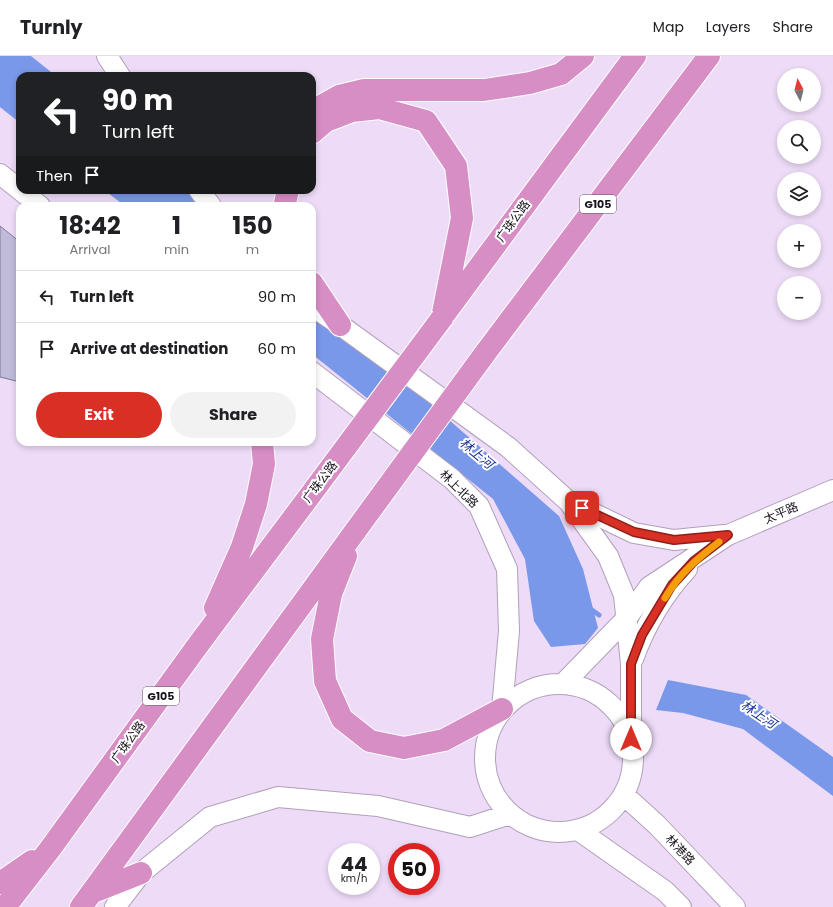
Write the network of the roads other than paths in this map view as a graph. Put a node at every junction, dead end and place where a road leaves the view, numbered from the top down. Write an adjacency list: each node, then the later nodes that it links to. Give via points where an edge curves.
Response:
1 (107, 56): 6 (main road)
2 (574, 56): 7 (highway)
3 (583, 56): 7 (highway)
4 (635, 56): 16 (highway, 广珠公路 / G105)
5 (709, 56): 22 (highway, G105, bridge, via 486,352)
6 (117, 72)
7 (561, 74): 8 (highway, via 530,83 484,90 364,90 339,96)
8 (316, 109)
9 (316, 130): 16 (highway, via 326,121 352,111 379,108 426,121 456,166 462,218)
10 (0, 174): 11 (main road)
11 (16, 187)
12 (25, 194): 13 (main road)
13 (35, 202)
14 (316, 289): 17 (highway)
15 (316, 309): 17 (main road)
16 (442, 318): 25 (highway, 广珠公路 / G105, bridge)
17 (340, 325): 21 (main road, via 508,447)
18 (316, 375): 28 (main road, 林上北路, via 452,479 479,506 507,569 509,631)
19 (262, 446): 25 (highway, via 264,464 256,504 242,547)
20 (833, 490): 23 (main road, 太平路)
21 (569, 502): 23 (main road, via 634,532 674,540); 24 (main road, via 608,556 624,595)
22 (356, 530): 28 (highway, via 331,594 322,639 325,681 342,719 370,741 404,748 444,740); 36 (highway, G105)
23 (728, 535): 24 (main road, via 649,586); 26 (main road, via 694,561 672,585 642,635)
24 (627, 618): 26 (main road); 27 (main road)
25 (198, 645): 33 (highway, 广珠公路 / G105)
26 (631, 664): 29 (main road)
27 (563, 684): 28 (main road, via 540,686 519,695); 29 (main road, via 581,687 598,695 613,707 624,722)
28 (502, 710): 31 (main road, via 488,737 485,752 486,775 495,796)
29 (631, 739): 30 (main road, via 634,758 631,777)
30 (624, 795): 32 (main road, via 612,810 597,822); 40 (main road, 林港路, via 657,825)
31 (510, 814): 32 (main road, via 530,827 554,832); 34 (main road, via 470,827 378,806 278,797 210,817)
32 (578, 830): 39 (main road, via 665,891)
33 (50, 849): 35 (highway); 37 (highway, 广珠公路 / G105)
34 (141, 873): 36 (highway); 38 (main road)
35 (0, 883)
36 (90, 902)
37 (5, 907)
38 (115, 907)
39 (681, 907)
40 (735, 907)

